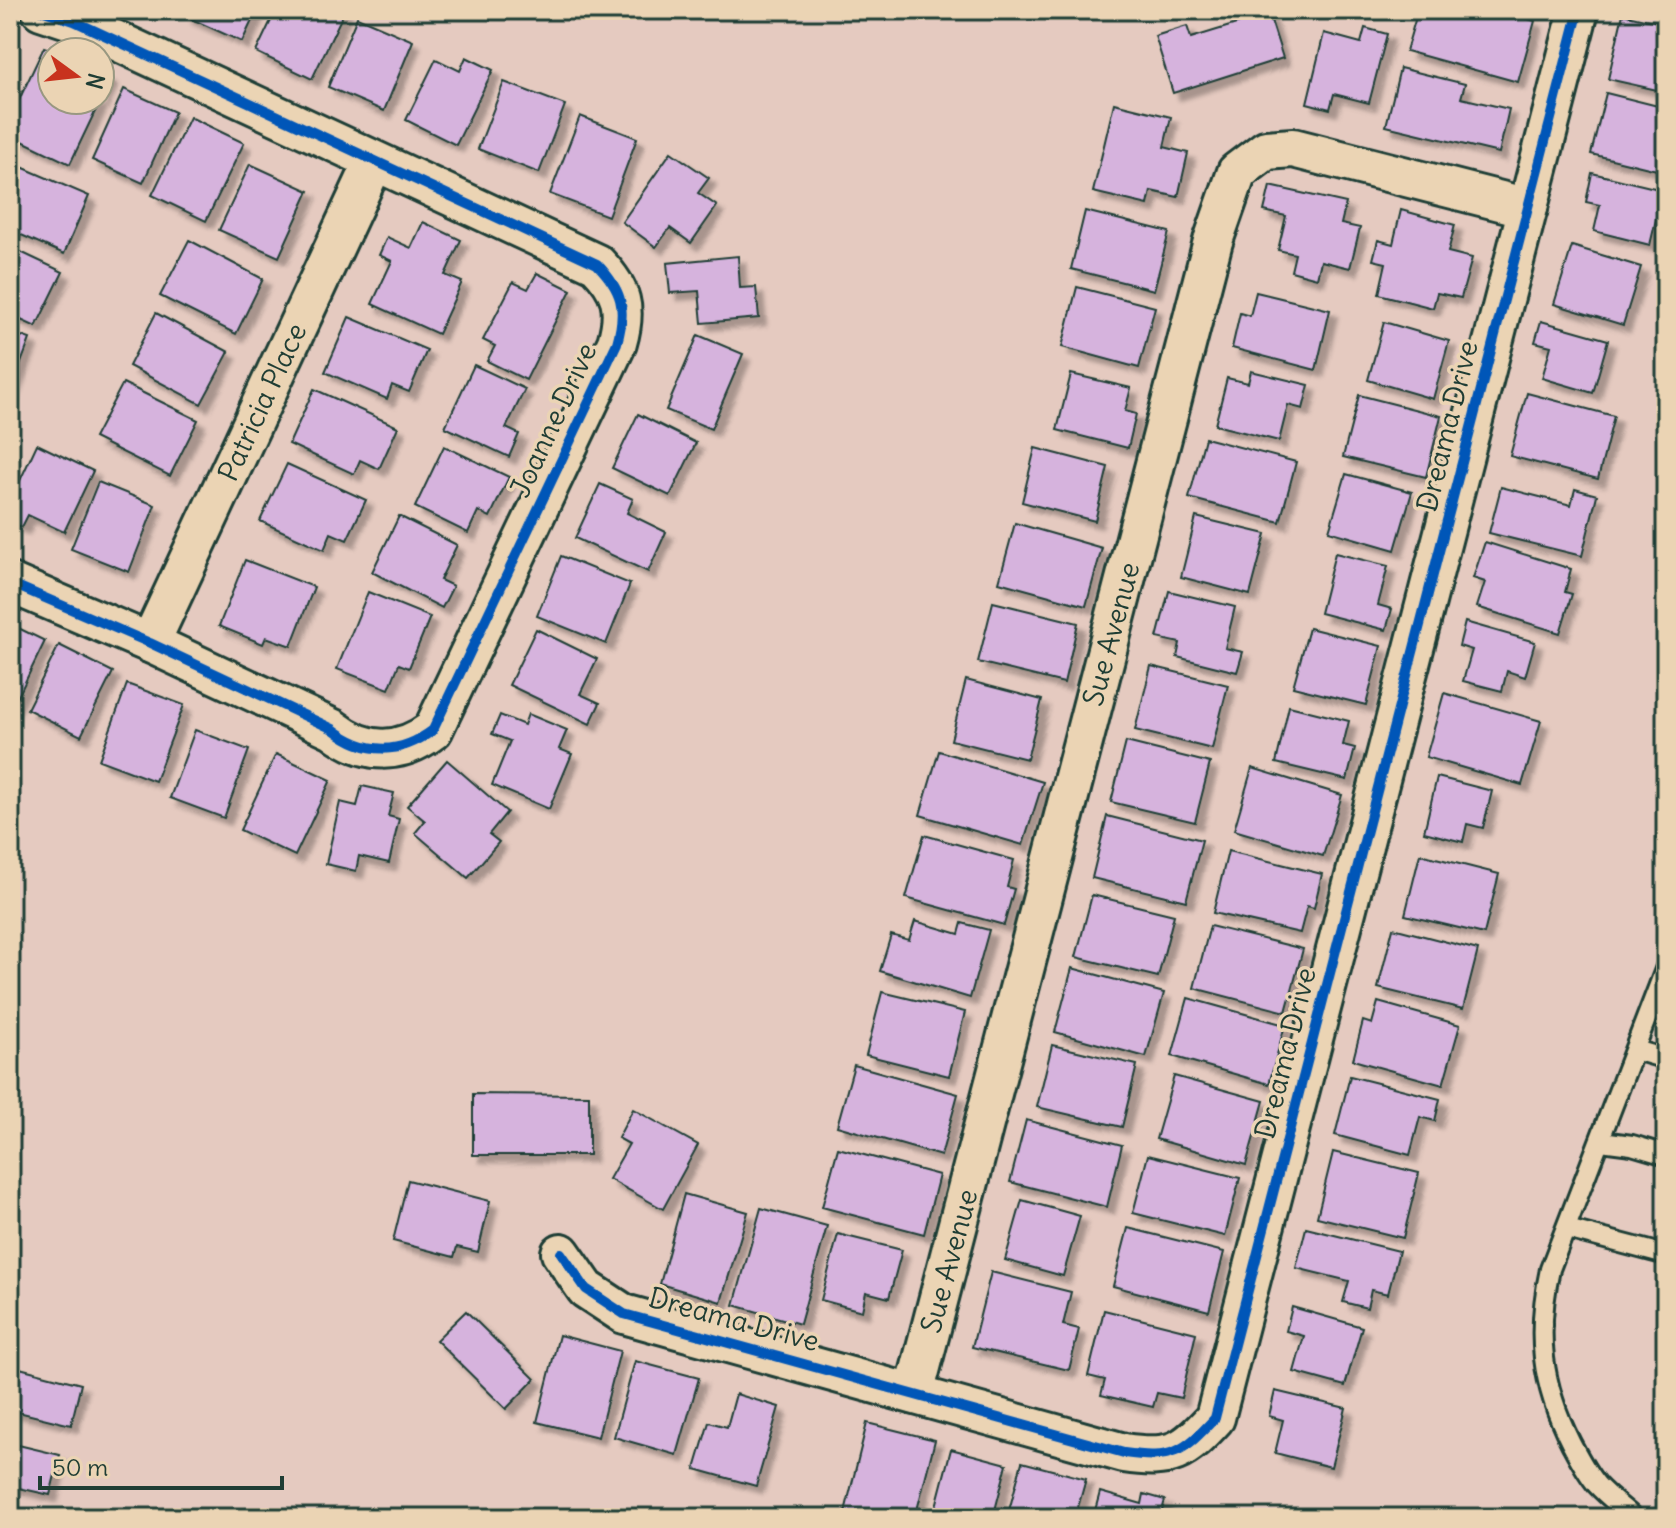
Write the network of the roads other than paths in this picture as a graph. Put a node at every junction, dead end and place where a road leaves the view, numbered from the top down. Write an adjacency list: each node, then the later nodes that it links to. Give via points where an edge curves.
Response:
1 (41, 10): 3 (street, Joanne Drive)
2 (1579, 10): 4 (street, Dreama Drive)
3 (374, 162): 6 (street, Patricia Place); 6 (street, Joanne Drive, via 597,264 612,279 621,300 623,322 617,343 433,730 421,739 394,750 358,745)
4 (1528, 208): 15 (street, Sue Avenue, via 1293,148 1266,150 1237,172 1213,241); 15 (street, Dreama Drive, via 1215,1418 1193,1443 1154,1457)
5 (10, 583): 6 (street, Joanne Drive)
6 (150, 643)
7 (1666, 967): 8 (lane)
8 (1635, 1050): 9 (lane); 10 (lane)
9 (1666, 1059)
10 (1601, 1141): 11 (lane); 12 (lane)
11 (1666, 1155)
12 (1567, 1229): 14 (lane); 16 (lane, via 1545,1292 1542,1358 1556,1413 1585,1469)
13 (561, 1253): 15 (street, Dreama Drive, via 586,1289 624,1314)
14 (1666, 1255)
15 (914, 1394)
16 (1634, 1518)

